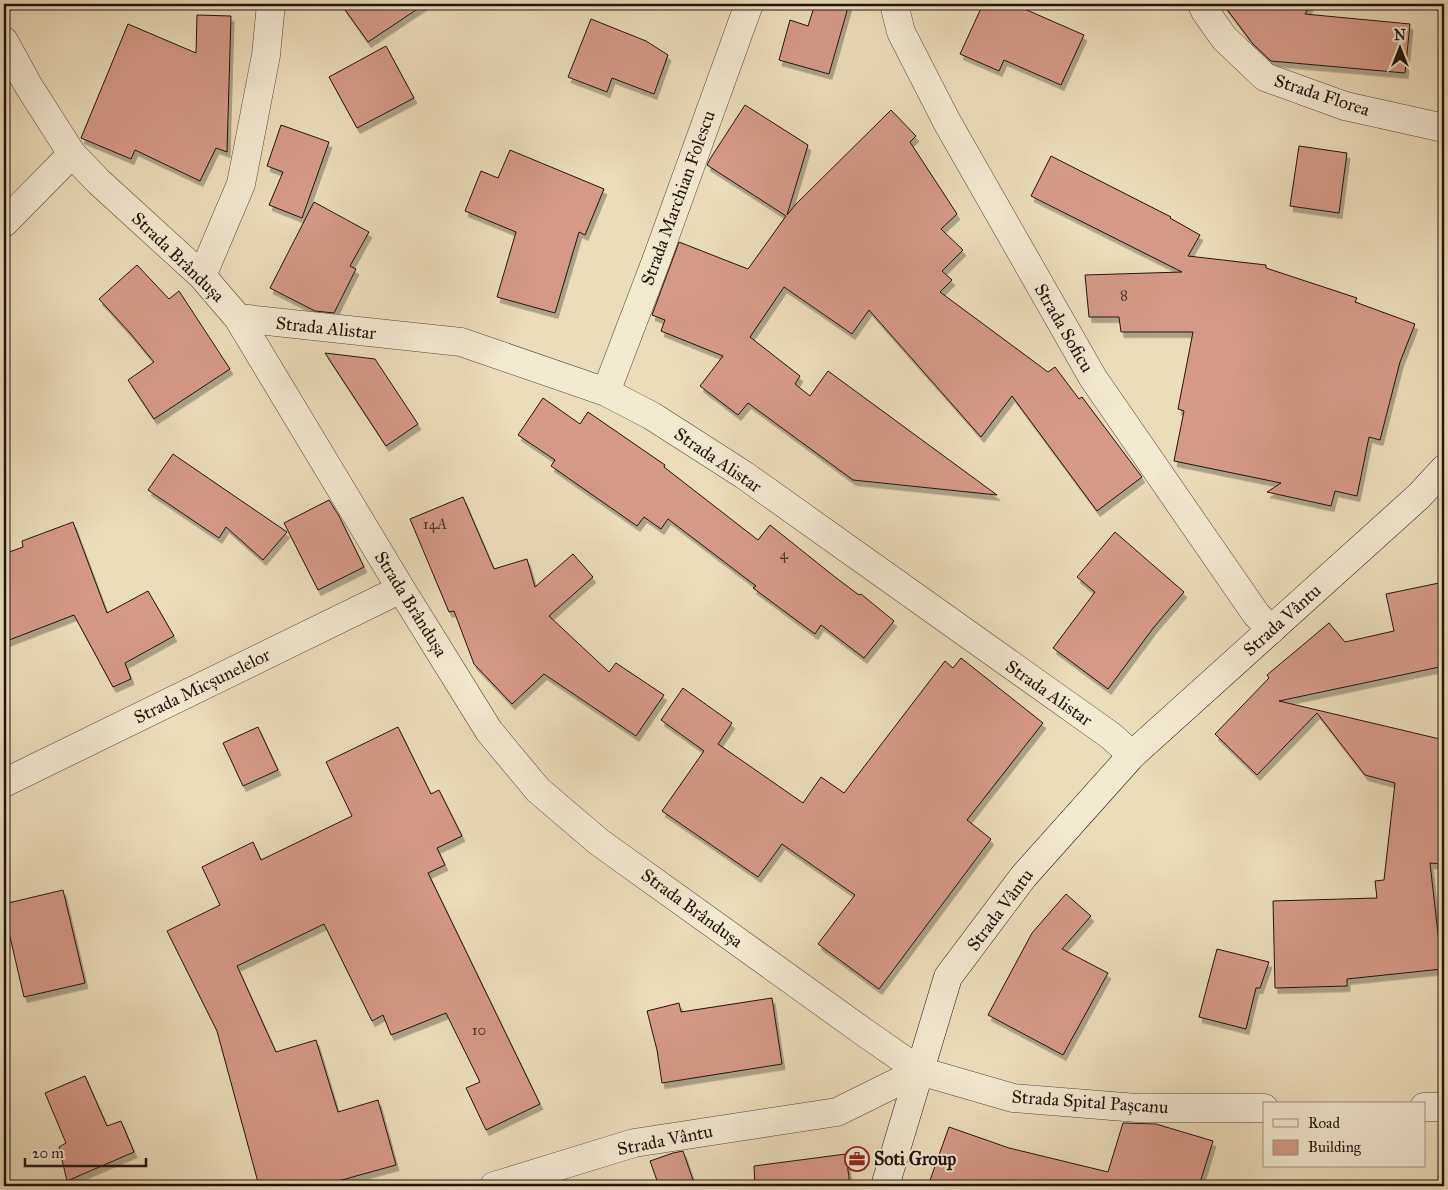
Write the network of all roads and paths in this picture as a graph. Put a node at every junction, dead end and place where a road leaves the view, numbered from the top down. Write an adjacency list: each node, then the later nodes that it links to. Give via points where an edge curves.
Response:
1 (270, 4): 9 (street, via 266,54 241,184)
2 (749, 4): 11 (street, Strada Marchian Folescu)
3 (894, 4): 14 (street, Strada Soficu, via 901,32 947,122 1093,378)
4 (1202, 4): 6 (street, Strada Florea, via 1224,38 1265,77 1345,106)
5 (4, 40): 7 (street, Strada Brândușa)
6 (1444, 128)
7 (72, 154): 8 (street); 9 (street, Strada Brândușa)
8 (4, 223)
9 (202, 276): 10 (street, Strada Brândușa)
10 (238, 318): 11 (street, Strada Alistar, via 461,342); 13 (street, Strada Brândușa)
11 (606, 392): 15 (street, Strada Alistar, via 652,416 744,475 1111,736)
12 (1444, 469): 14 (street, Strada Vântu, via 1419,496)
13 (401, 589): 16 (street, Strada Micșunelelor); 17 (street, Strada Brândușa, via 489,731 538,790 599,842)
14 (1271, 630): 15 (street, Strada Vântu)
15 (1132, 755): 17 (street, Strada Vântu, via 1023,877 948,977)
16 (4, 783)
17 (920, 1071): 20 (street, Strada Spital Pașcanu, via 1013,1098 1137,1108); 21 (street, Strada Vântu, via 837,1112 634,1143); 22 (street)
18 (1426, 1107): 19 (street)
19 (1444, 1107)
20 (1263, 1108)
21 (494, 1186)
22 (885, 1186)

